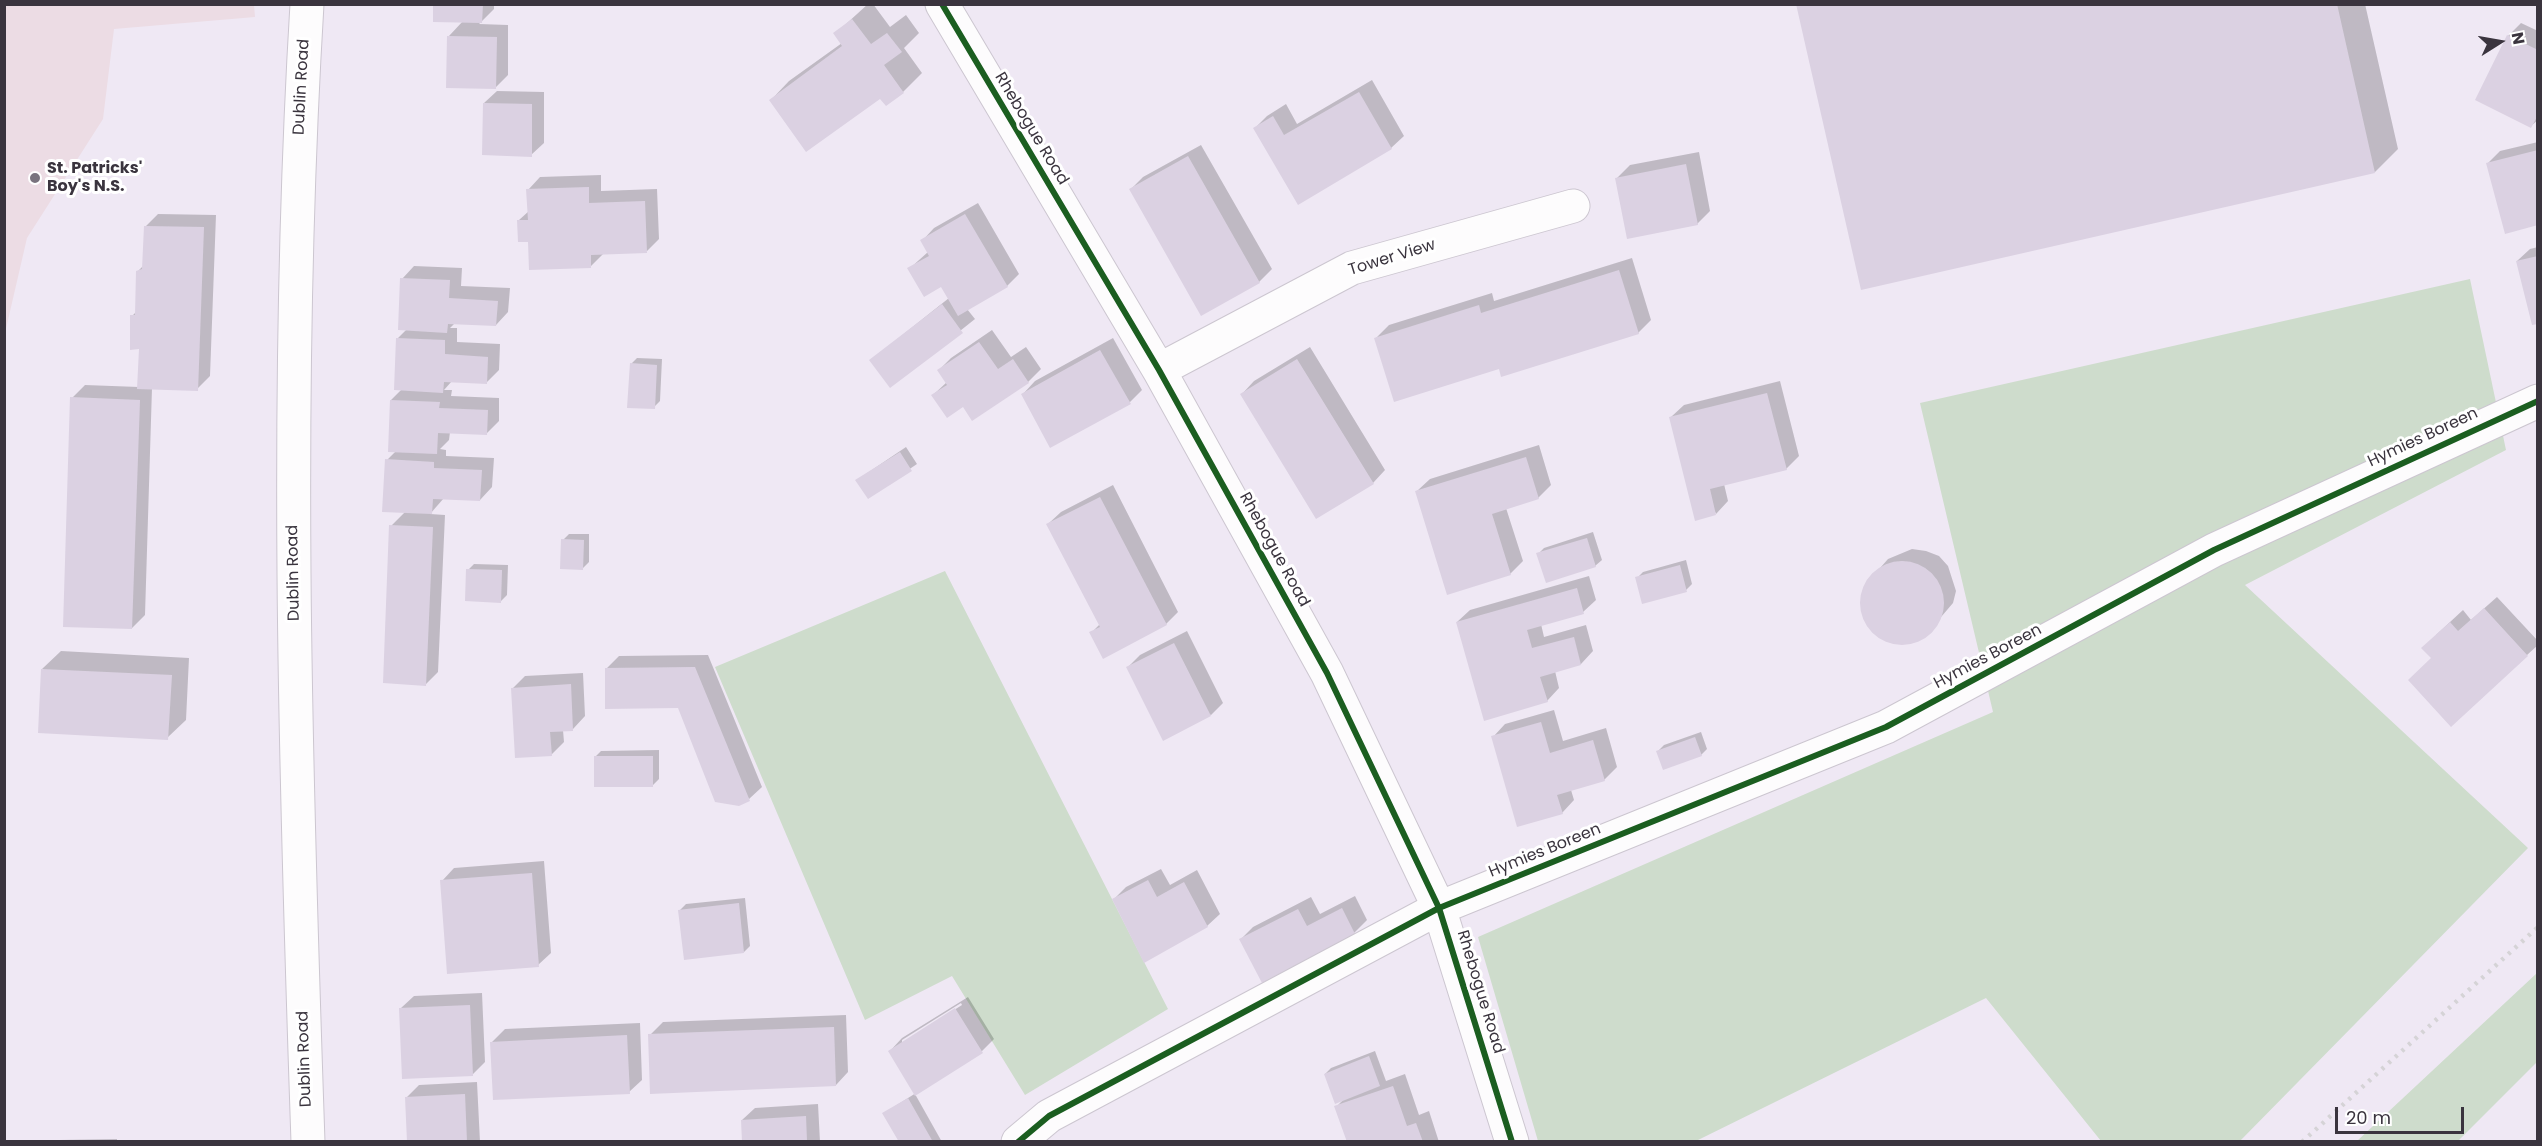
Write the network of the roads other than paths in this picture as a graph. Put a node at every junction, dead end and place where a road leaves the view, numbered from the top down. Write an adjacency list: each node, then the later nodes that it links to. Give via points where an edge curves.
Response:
1 (307, 4): 7 (street, Dublin Road, via 300,115 292,479)
2 (942, 4): 4 (street, Rhebogue Road)
3 (1573, 206): 4 (street, Tower View, via 1352,268)
4 (1159, 370): 6 (street, Rhebogue Road, via 1327,674)
5 (2538, 401): 6 (street, Hymies Boreen, via 2214,550 1886,727)
6 (1439, 908): 8 (street, Hymies Boreen, via 1049,1116); 9 (street, Rhebogue Road)
7 (308, 1142)
8 (1018, 1142)
9 (1512, 1142)

